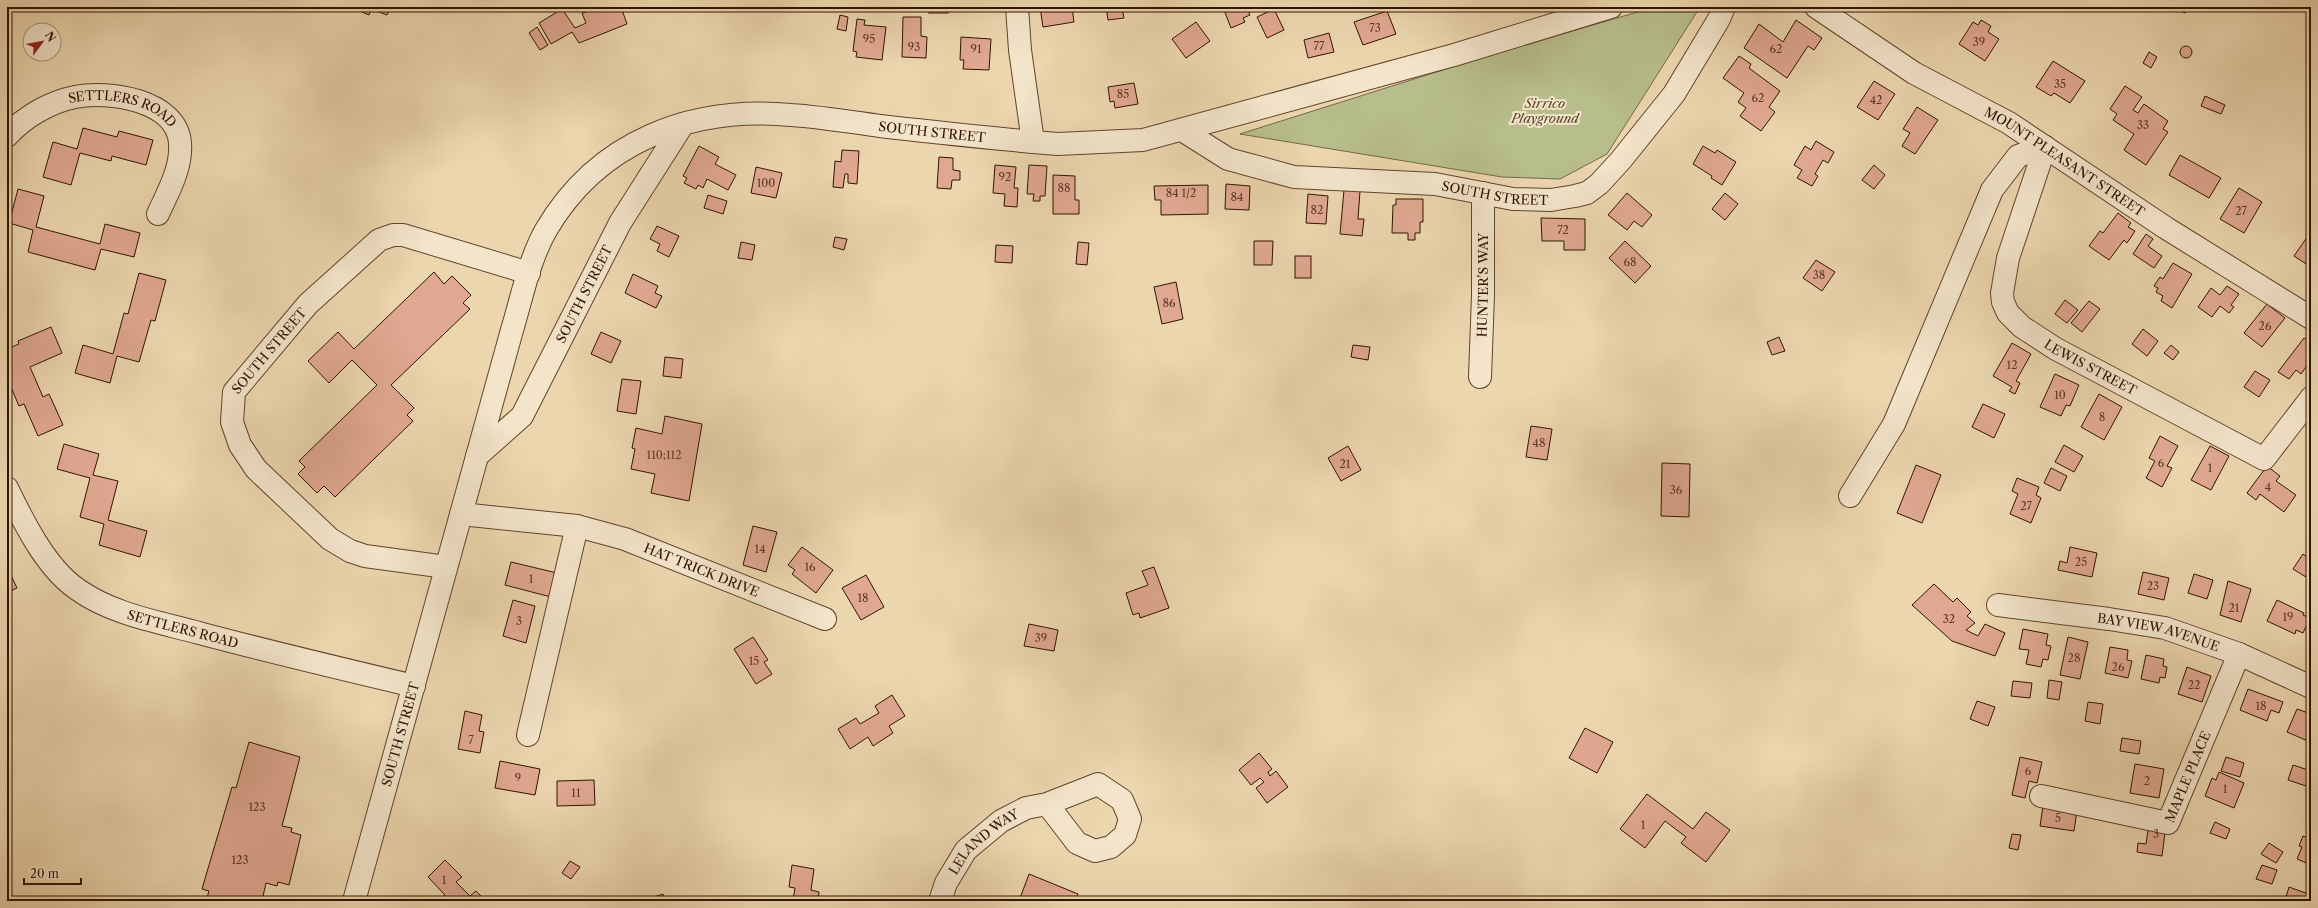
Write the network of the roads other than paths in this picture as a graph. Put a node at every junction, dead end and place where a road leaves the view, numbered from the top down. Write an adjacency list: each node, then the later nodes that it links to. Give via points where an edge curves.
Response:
1 (1017, 7): 8 (street, via 1020,50)
2 (1611, 7): 6 (street, SOUTH STREET, via 1454,55)
3 (1724, 7): 10 (street, SOUTH STREET, via 1720,19 1674,94 1599,184 1586,193 1551,200)
4 (1816, 7): 9 (street, MOUNT PLEASANT STREET, via 1914,73 2009,123)
5 (683, 124): 8 (street, SOUTH STREET, via 734,115 791,115); 12 (street, SOUTH STREET, via 634,143 583,182 559,210 545,232); 16 (street, SOUTH STREET, via 620,223 522,416)
6 (1182, 130): 8 (street, SOUTH STREET, via 1143,140 1058,144); 10 (street, SOUTH STREET, via 1228,159 1294,177 1435,184)
7 (7, 136): 11 (street, SETTLERS ROAD, via 30,116 52,104 75,97 108,96 156,107 169,116 180,142 179,166)
8 (1033, 142)
9 (2045, 147): 13 (street, MOUNT PLEASANT STREET, via 2166,228); 15 (street, LEWIS STREET, via 2008,258 2002,294 2003,302 2015,321 2056,349 2264,459); 18 (street, via 2018,156 1992,190 1894,424)
10 (1483, 193): 14 (street, HUNTER'S WAY)
11 (158, 214)
12 (529, 273): 16 (street, SOUTH STREET); 21 (street, SOUTH STREET, via 403,235 385,238 372,246 308,304 234,392 232,422 240,445 256,469 330,540 365,556)
13 (2311, 318)
14 (1480, 377)
15 (2311, 398)
16 (477, 456): 19 (street, SOUTH STREET)
17 (7, 488): 25 (street, SETTLERS ROAD, via 19,513 49,561 76,589 96,600 153,621)
18 (1850, 496)
19 (461, 514): 20 (street, HAT TRICK DRIVE); 21 (street, SOUTH STREET)
20 (577, 526): 23 (street, HAT TRICK DRIVE, via 625,539); 27 (street)
21 (446, 567): 25 (street, SOUTH STREET)
22 (1998, 605): 24 (street, BAY VIEW AVENUE, via 2165,628)
23 (825, 619)
24 (2239, 654): 26 (street, BAY VIEW AVENUE); 28 (street, MAPLE PLACE, via 2168,823)
25 (414, 686): 30 (street, SOUTH STREET)
26 (2311, 687)
27 (528, 735)
28 (2040, 796)
29 (1047, 804): 31 (street, LELAND WAY, via 1026,808 1001,821 966,850 946,883)
30 (354, 901)
31 (940, 901)

